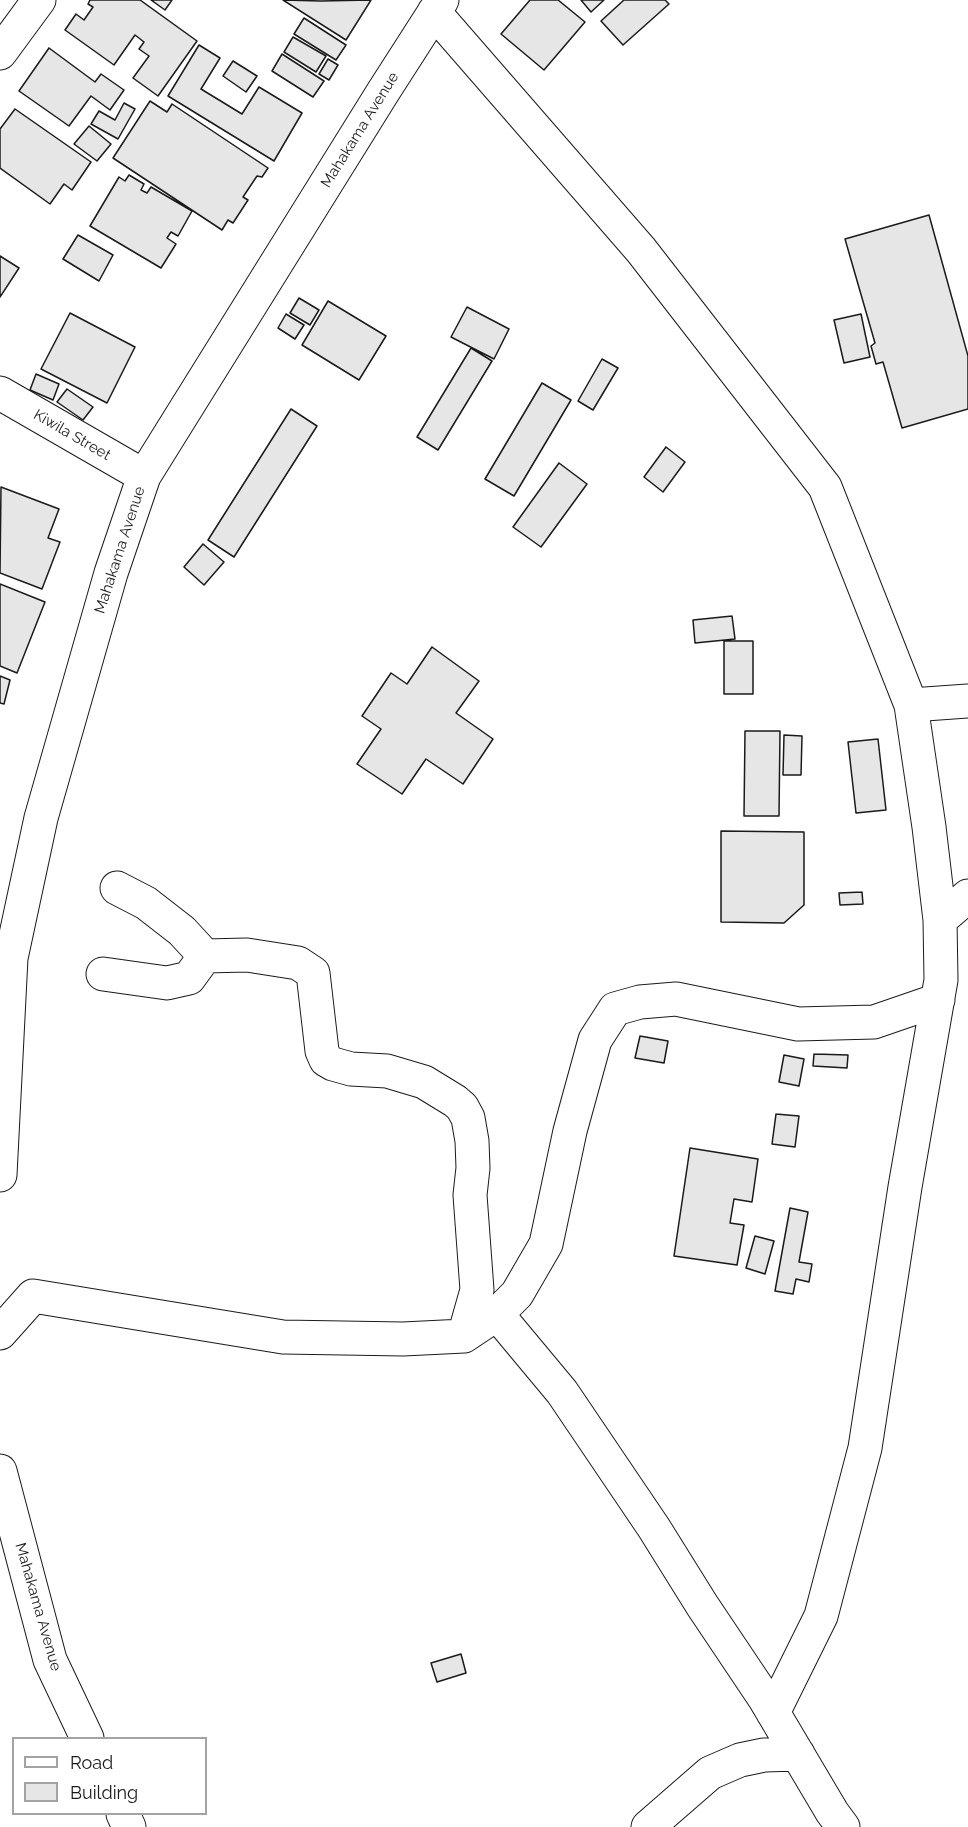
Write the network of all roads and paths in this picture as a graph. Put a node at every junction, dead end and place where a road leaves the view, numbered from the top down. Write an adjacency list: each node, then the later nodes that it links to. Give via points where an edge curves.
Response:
1 (39, 0): 3 (street)
2 (438, 6): 5 (street, Mahakama Avenue); 7 (street, via 641,250 825,487)
3 (3, 41)
4 (0, 393): 5 (street, Kiwila Street)
5 (144, 476): 14 (street, Mahakama Avenue, via 111,573 41,818 11,958)
6 (968, 701): 7 (street)
7 (911, 705): 10 (street)
8 (117, 888): 11 (street, via 146,903 182,931)
9 (968, 896): 10 (street)
10 (940, 920): 13 (street)
11 (205, 956): 12 (street, via 189,978 167,983); 18 (street, via 247,955 298,963 309,969 314,979 326,1060 351,1069 387,1071 424,1082 462,1107 472,1141 470,1195 477,1290)
12 (103, 974)
13 (938, 1000): 15 (street, via 874,1022 798,1024 676,999 615,1009 595,1040 570,1131 546,1244 517,1294); 21 (street, via 865,1448 821,1616)
14 (0, 1175)
15 (497, 1314): 18 (street); 21 (street, via 562,1392)
16 (0, 1320): 17 (street)
17 (0, 1333): 18 (street, via 33,1296 283,1337); 19 (street)
18 (464, 1336)
19 (0, 1339)
20 (0, 1471): 22 (street, Mahakama Avenue, via 50,1660)
21 (773, 1713): 23 (street)
22 (87, 1737)
23 (798, 1754): 24 (street, via 740,1760 710,1773); 25 (street)
24 (648, 1827)
25 (843, 1827)

